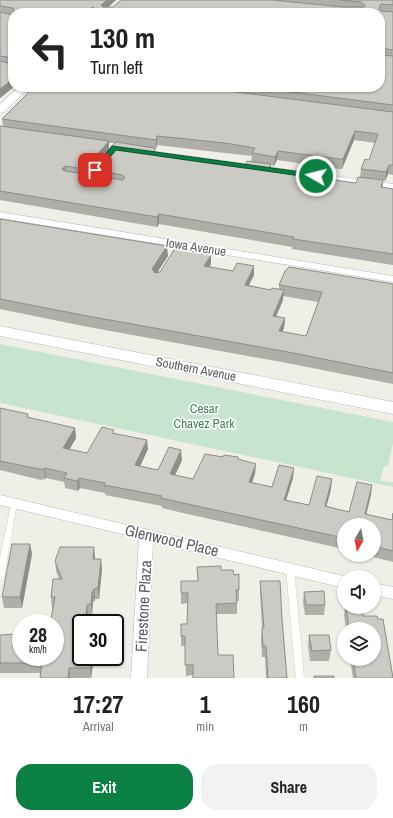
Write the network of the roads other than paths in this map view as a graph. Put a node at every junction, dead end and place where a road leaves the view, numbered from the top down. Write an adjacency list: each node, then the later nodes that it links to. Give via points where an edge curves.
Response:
1 (20, 92): 2 (street)
2 (0, 110)
3 (84, 143): 4 (street, via 112,151)
4 (393, 187)
5 (0, 215): 6 (street, Iowa Avenue, via 177,248)
6 (393, 279)
7 (0, 331): 8 (street, Southern Avenue)
8 (393, 408)
9 (0, 500): 10 (street, Glenwood Place)
10 (14, 503): 11 (street, Glenwood Place); 13 (lane)
11 (146, 534): 12 (street, Glenwood Place); 17 (street, Firestone Plaza)
12 (290, 569): 14 (street, Glenwood Place); 18 (lane)
13 (0, 577)
14 (337, 580)
15 (381, 590): 16 (street)
16 (393, 593)
17 (139, 678)
18 (300, 678)

